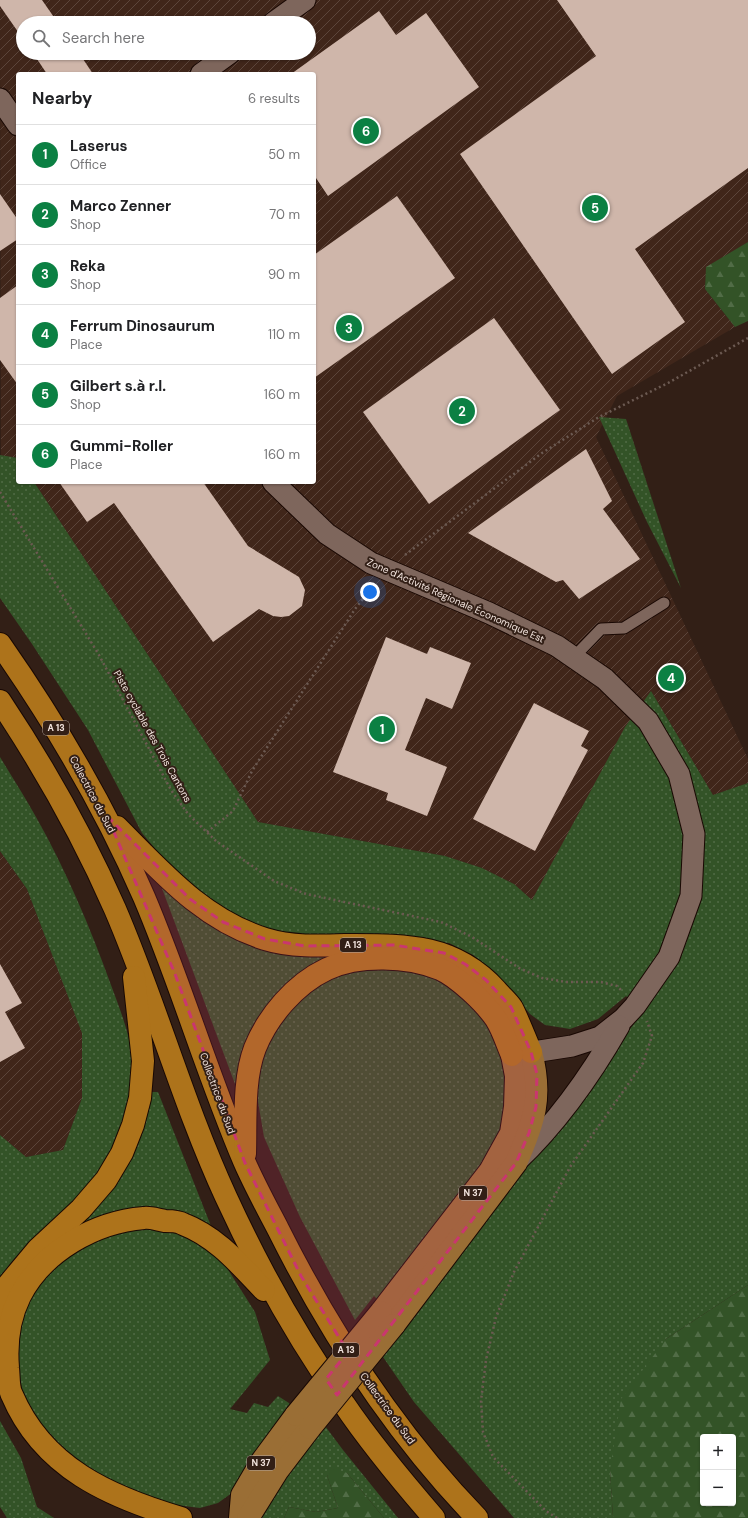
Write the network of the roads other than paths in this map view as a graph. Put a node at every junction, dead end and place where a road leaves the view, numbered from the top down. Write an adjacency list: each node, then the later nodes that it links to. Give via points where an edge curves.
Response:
1 (305, 0): 2 (street)
2 (283, 16)
3 (220, 60): 4 (street)
4 (203, 72)
5 (0, 99): 6 (street)
6 (16, 122)
7 (275, 484): 10 (street, Zone d'Activité Régionale Économique Est, via 327,534 371,563 489,613)
8 (664, 603): 10 (lane, via 624,628 601,629)
9 (0, 644): 12 (highway, Collectrice du Sud / A 13, via 49,717)
10 (574, 657): 14 (street, Zone d'Activité Régionale Économique Est, via 605,679 648,722 679,774 694,834 692,896 670,957)
11 (0, 701): 13 (highway, via 52,785 87,849)
12 (107, 816): 15 (highway, A 13, via 190,899 223,922 272,940 305,946 394,945 444,953 465,964 486,980 511,1007); 16 (highway, Collectrice du Sud / A 13, via 172,967)
13 (131, 948): 18 (highway, via 143,1061 140,1098 133,1125 122,1152 106,1180 81,1209 33,1255 8,1285); 19 (highway, via 210,1162 258,1262)
14 (629, 1012): 15 (street, Zone d'Activité Régionale Économique Est, via 600,1037 572,1046); 17 (street, Zone d'Activité Régionale Économique Est, via 598,1063 537,1142)
15 (522, 1054): 16 (highway, A 13, via 496,1019 460,982 440,969 402,959 363,959 327,969 296,990 272,1017 255,1049 248,1082); 17 (main road, N 37, via 537,1074 536,1107 529,1133); 20 (main road, N 37, via 516,1076 511,1133 490,1171)
16 (245, 1163): 28 (highway, Collectrice du Sud / A 13, via 301,1276 334,1332 393,1418)
17 (516, 1163): 20 (main road, N 37)
18 (0, 1309)
19 (287, 1312): 24 (highway, via 215,1241 183,1223 145,1218 106,1225 70,1242 40,1268 20,1295 10,1323 7,1356 11,1394 35,1436 76,1474 108,1492); 27 (highway, via 310,1355 344,1405 401,1480)
20 (388, 1318): 22 (main road, N 37, bridge)
21 (0, 1399): 23 (highway, via 29,1448 70,1484 106,1505)
22 (303, 1422): 25 (main road, N 37, via 262,1461 242,1495); 26 (main road, N 37, via 278,1470)
23 (140, 1518)
24 (181, 1518)
25 (240, 1518)
26 (248, 1518)
27 (434, 1518)
28 (477, 1518)

